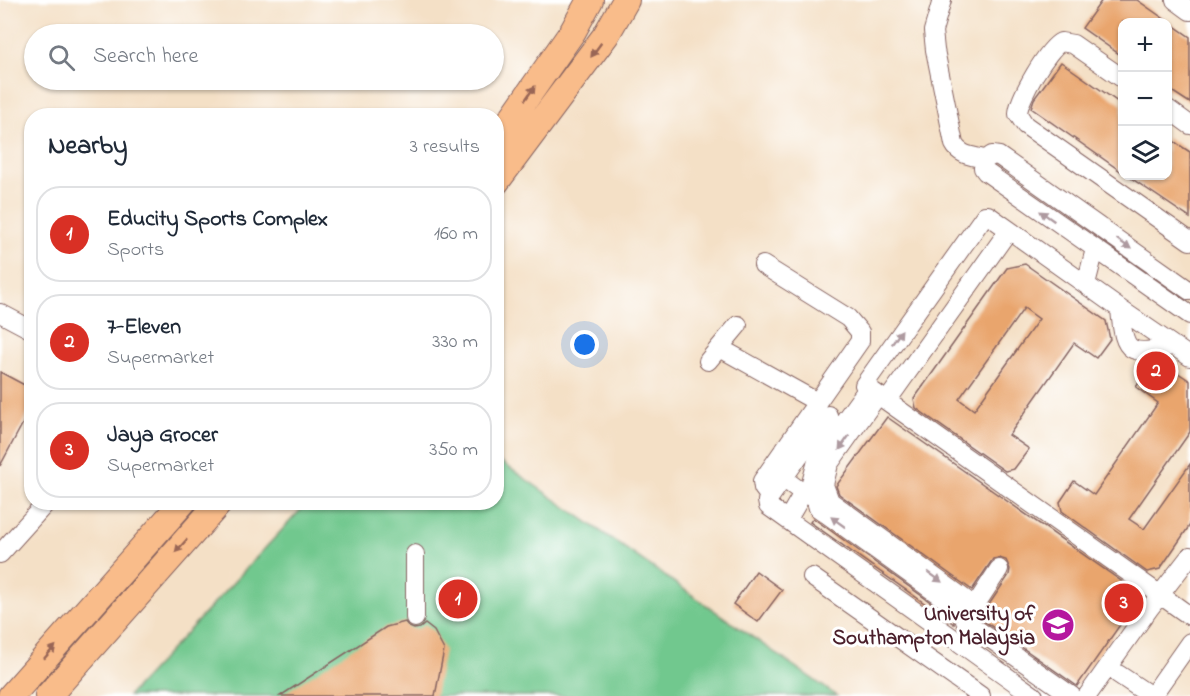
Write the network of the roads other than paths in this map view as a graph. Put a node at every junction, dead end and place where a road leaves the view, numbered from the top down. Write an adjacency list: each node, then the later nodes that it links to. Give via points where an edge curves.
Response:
1 (591, 0): 9 (highway, one-way to 1)
2 (627, 0): 11 (highway, one-way to 11, via 606,35)
3 (942, 0): 10 (street, via 933,31 954,144 965,155)
4 (1175, 0): 5 (street)
5 (1190, 11)
6 (1118, 75): 13 (street, via 1081,50 1061,42 1051,49 1020,101 1020,120)
7 (1172, 112): 8 (street)
8 (1190, 124)
9 (504, 130)
10 (985, 159): 14 (street, one-way to 10, via 986,172); 19 (street, one-way to 19, via 999,156)
11 (504, 171)
12 (1009, 230): 15 (street, via 988,215 983,217); 17 (street); 18 (street)
13 (1190, 241)
14 (1095, 249): 18 (street); 22 (street)
15 (949, 264): 17 (street); 29 (street, one-way to 15)
16 (763, 265): 30 (street, via 848,318 860,332 860,341)
17 (973, 280): 29 (street)
18 (1086, 284): 20 (street)
19 (1190, 291)
20 (1119, 309): 25 (street); 25 (street, via 1125,342 1137,351)
21 (0, 313): 24 (street)
22 (1190, 315)
23 (738, 325): 26 (street)
24 (24, 326)
25 (1173, 346): 27 (street)
26 (720, 348): 28 (street); 30 (street)
27 (1190, 357)
28 (708, 361)
29 (877, 394): 29 (street, one-way to 29, via 829,464 824,486 830,501 965,598 957,608 818,508 811,483 818,457); 42 (street)
30 (822, 409): 31 (street); 32 (street, via 762,481)
31 (783, 478): 32 (street); 36 (street, via 803,493)
32 (770, 497): 36 (street, via 768,506)
33 (40, 510): 37 (street)
34 (176, 510): 48 (highway, one-way to 34)
35 (212, 510): 49 (highway, one-way to 49)
36 (788, 519): 51 (street)
37 (0, 554)
38 (415, 554): 44 (street)
39 (1190, 556): 42 (street)
40 (999, 569): 52 (street, via 965,621)
41 (812, 577): 50 (street)
42 (1161, 594): 43 (street); 53 (street)
43 (1190, 616)
44 (415, 618)
45 (1144, 635): 47 (street)
46 (1190, 642): 55 (street)
47 (1118, 674): 54 (street); 55 (street)
48 (11, 696)
49 (48, 696)
50 (981, 696)
51 (1034, 696)
52 (1072, 696)
53 (1087, 696)
54 (1103, 696)
55 (1152, 696)

